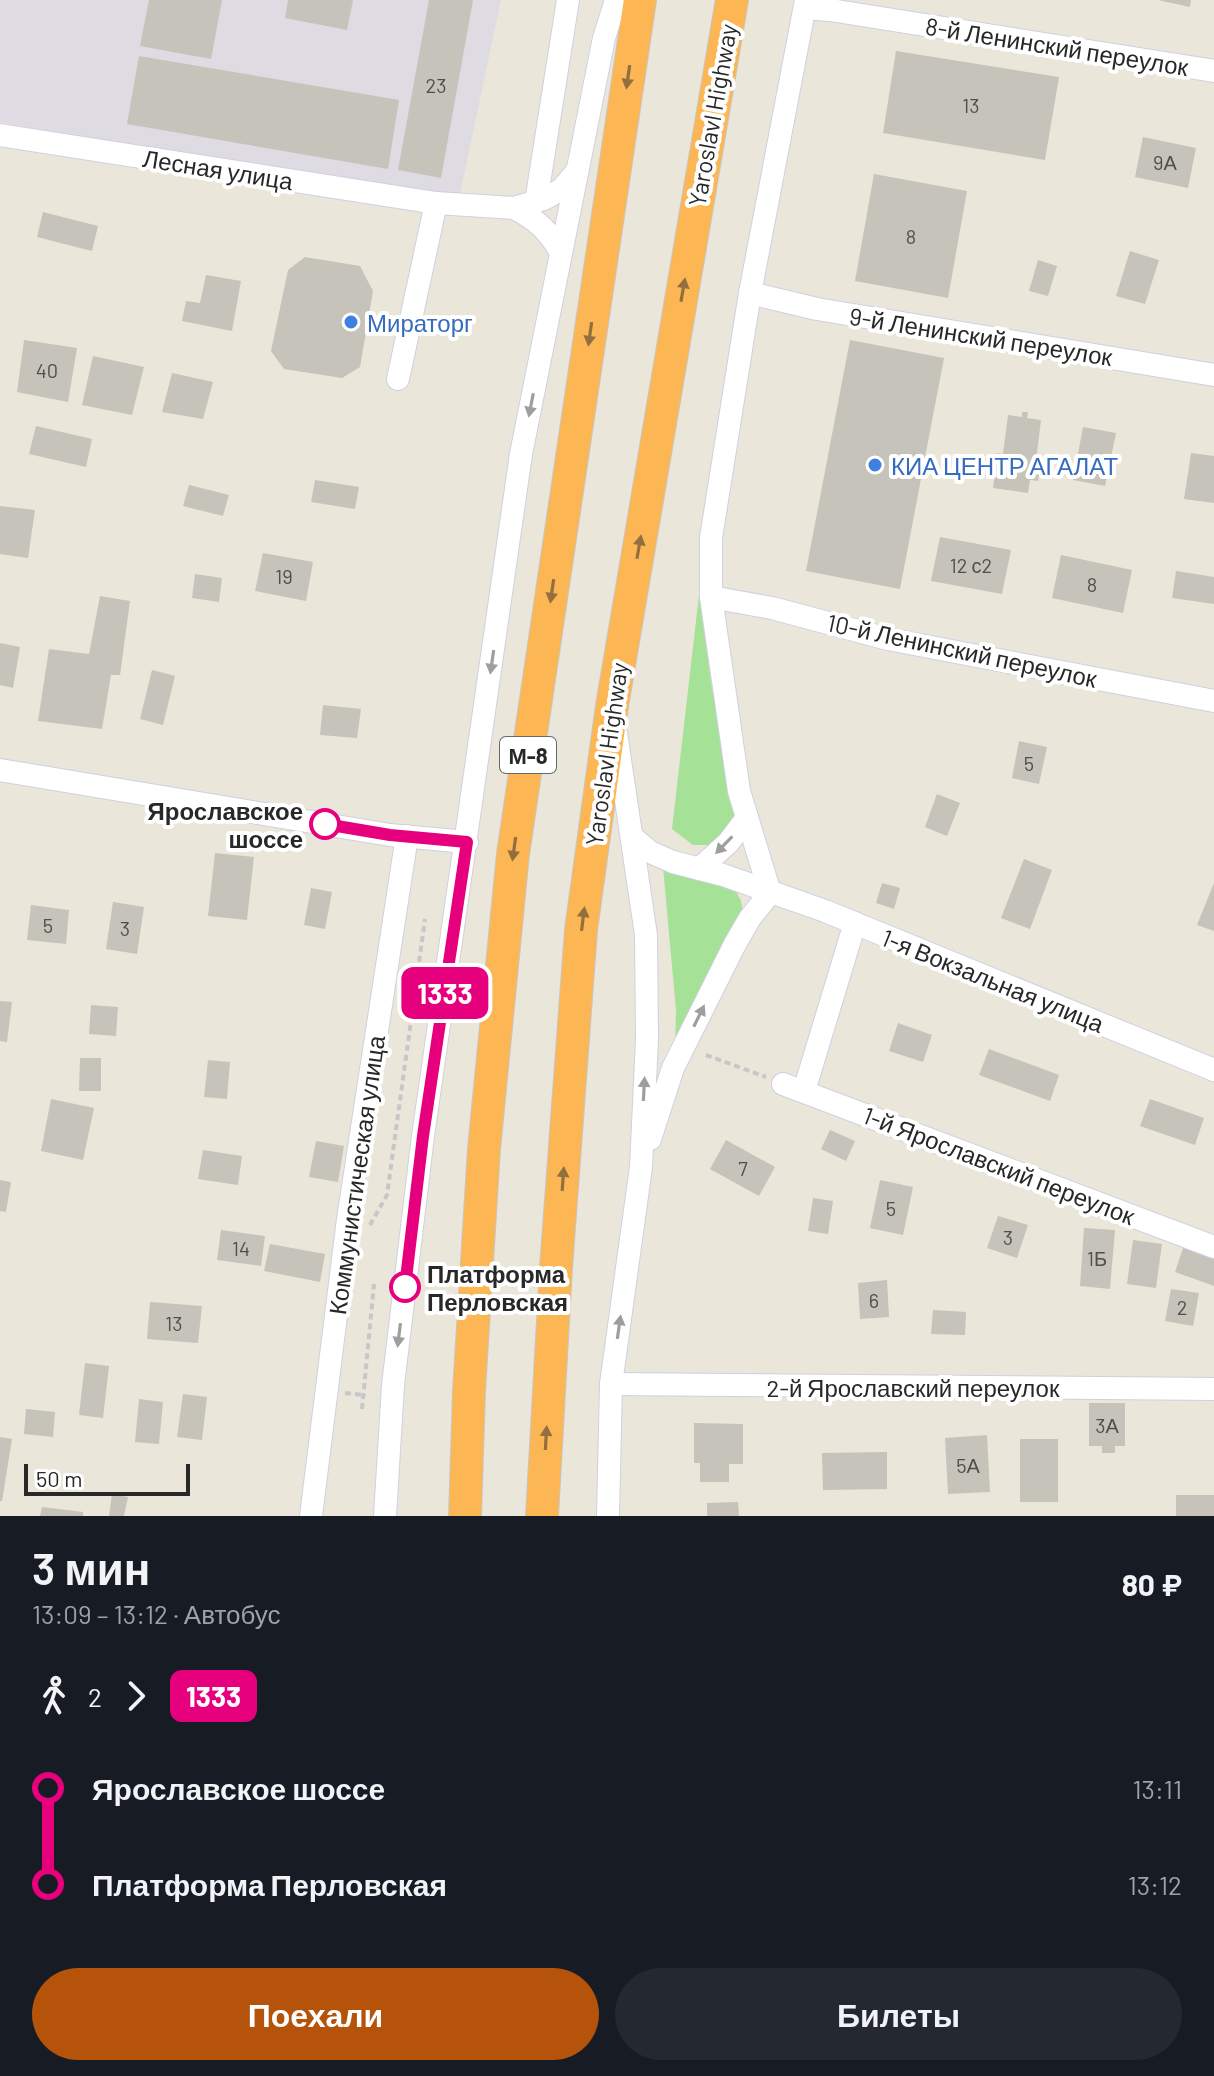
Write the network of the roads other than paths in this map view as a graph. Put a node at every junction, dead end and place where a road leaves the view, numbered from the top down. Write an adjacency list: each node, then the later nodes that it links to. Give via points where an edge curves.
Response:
1 (568, 0): 10 (street)
2 (616, 0): 8 (street)
3 (640, 0): 33 (highway, М-8, one-way to 33, via 513,854 484,1149)
4 (732, 0): 17 (highway, Yaroslavl Highway, one-way to 4)
5 (805, 4): 6 (street, 8-й Ленинский переулок); 12 (street)
6 (1214, 71)
7 (0, 135): 9 (street, Лесная улица)
8 (578, 170): 10 (street, via 562,189); 11 (street)
9 (436, 203): 10 (street, Лесная улица); 14 (street)
10 (525, 205): 11 (street)
11 (561, 253): 22 (street, one-way to 22, via 521,454)
12 (750, 293): 13 (street, 9-й Ленинский переулок, via 817,309); 15 (street, via 711,538)
13 (1214, 375)
14 (398, 379)
15 (711, 597): 16 (street, 10-й Ленинский переулок, via 888,639); 19 (street)
16 (1214, 701)
17 (612, 706): 21 (street); 34 (highway, Yaroslavl Highway, one-way to 17, via 581,930)
18 (0, 770): 20 (street)
19 (747, 818): 23 (street, one-way to 23); 24 (street)
20 (407, 836): 22 (street); 31 (street, Коммунистическая улица, via 348,1219)
21 (632, 837): 23 (street, 1-я Вокзальная улица, via 650,852); 27 (street, one-way to 21, via 646,935)
22 (467, 842): 32 (street, one-way to 32, via 423,1136 393,1385)
23 (699, 869): 24 (street, 1-я Вокзальная улица)
24 (770, 893): 25 (street, 1-я Вокзальная улица); 27 (street, one-way to 24, via 673,1068 735,944)
25 (855, 923): 26 (street, 1-я Вокзальная улица); 28 (street, 1-й Ярославский переулок, via 793,1088)
26 (1214, 1070)
27 (641, 1167): 29 (street, one-way to 27)
28 (1214, 1247)
29 (611, 1384): 30 (street, 2-й Ярославский переулок); 35 (street)
30 (1214, 1389)
31 (311, 1516)
32 (385, 1516)
33 (465, 1516)
34 (542, 1516)
35 (608, 1516)

